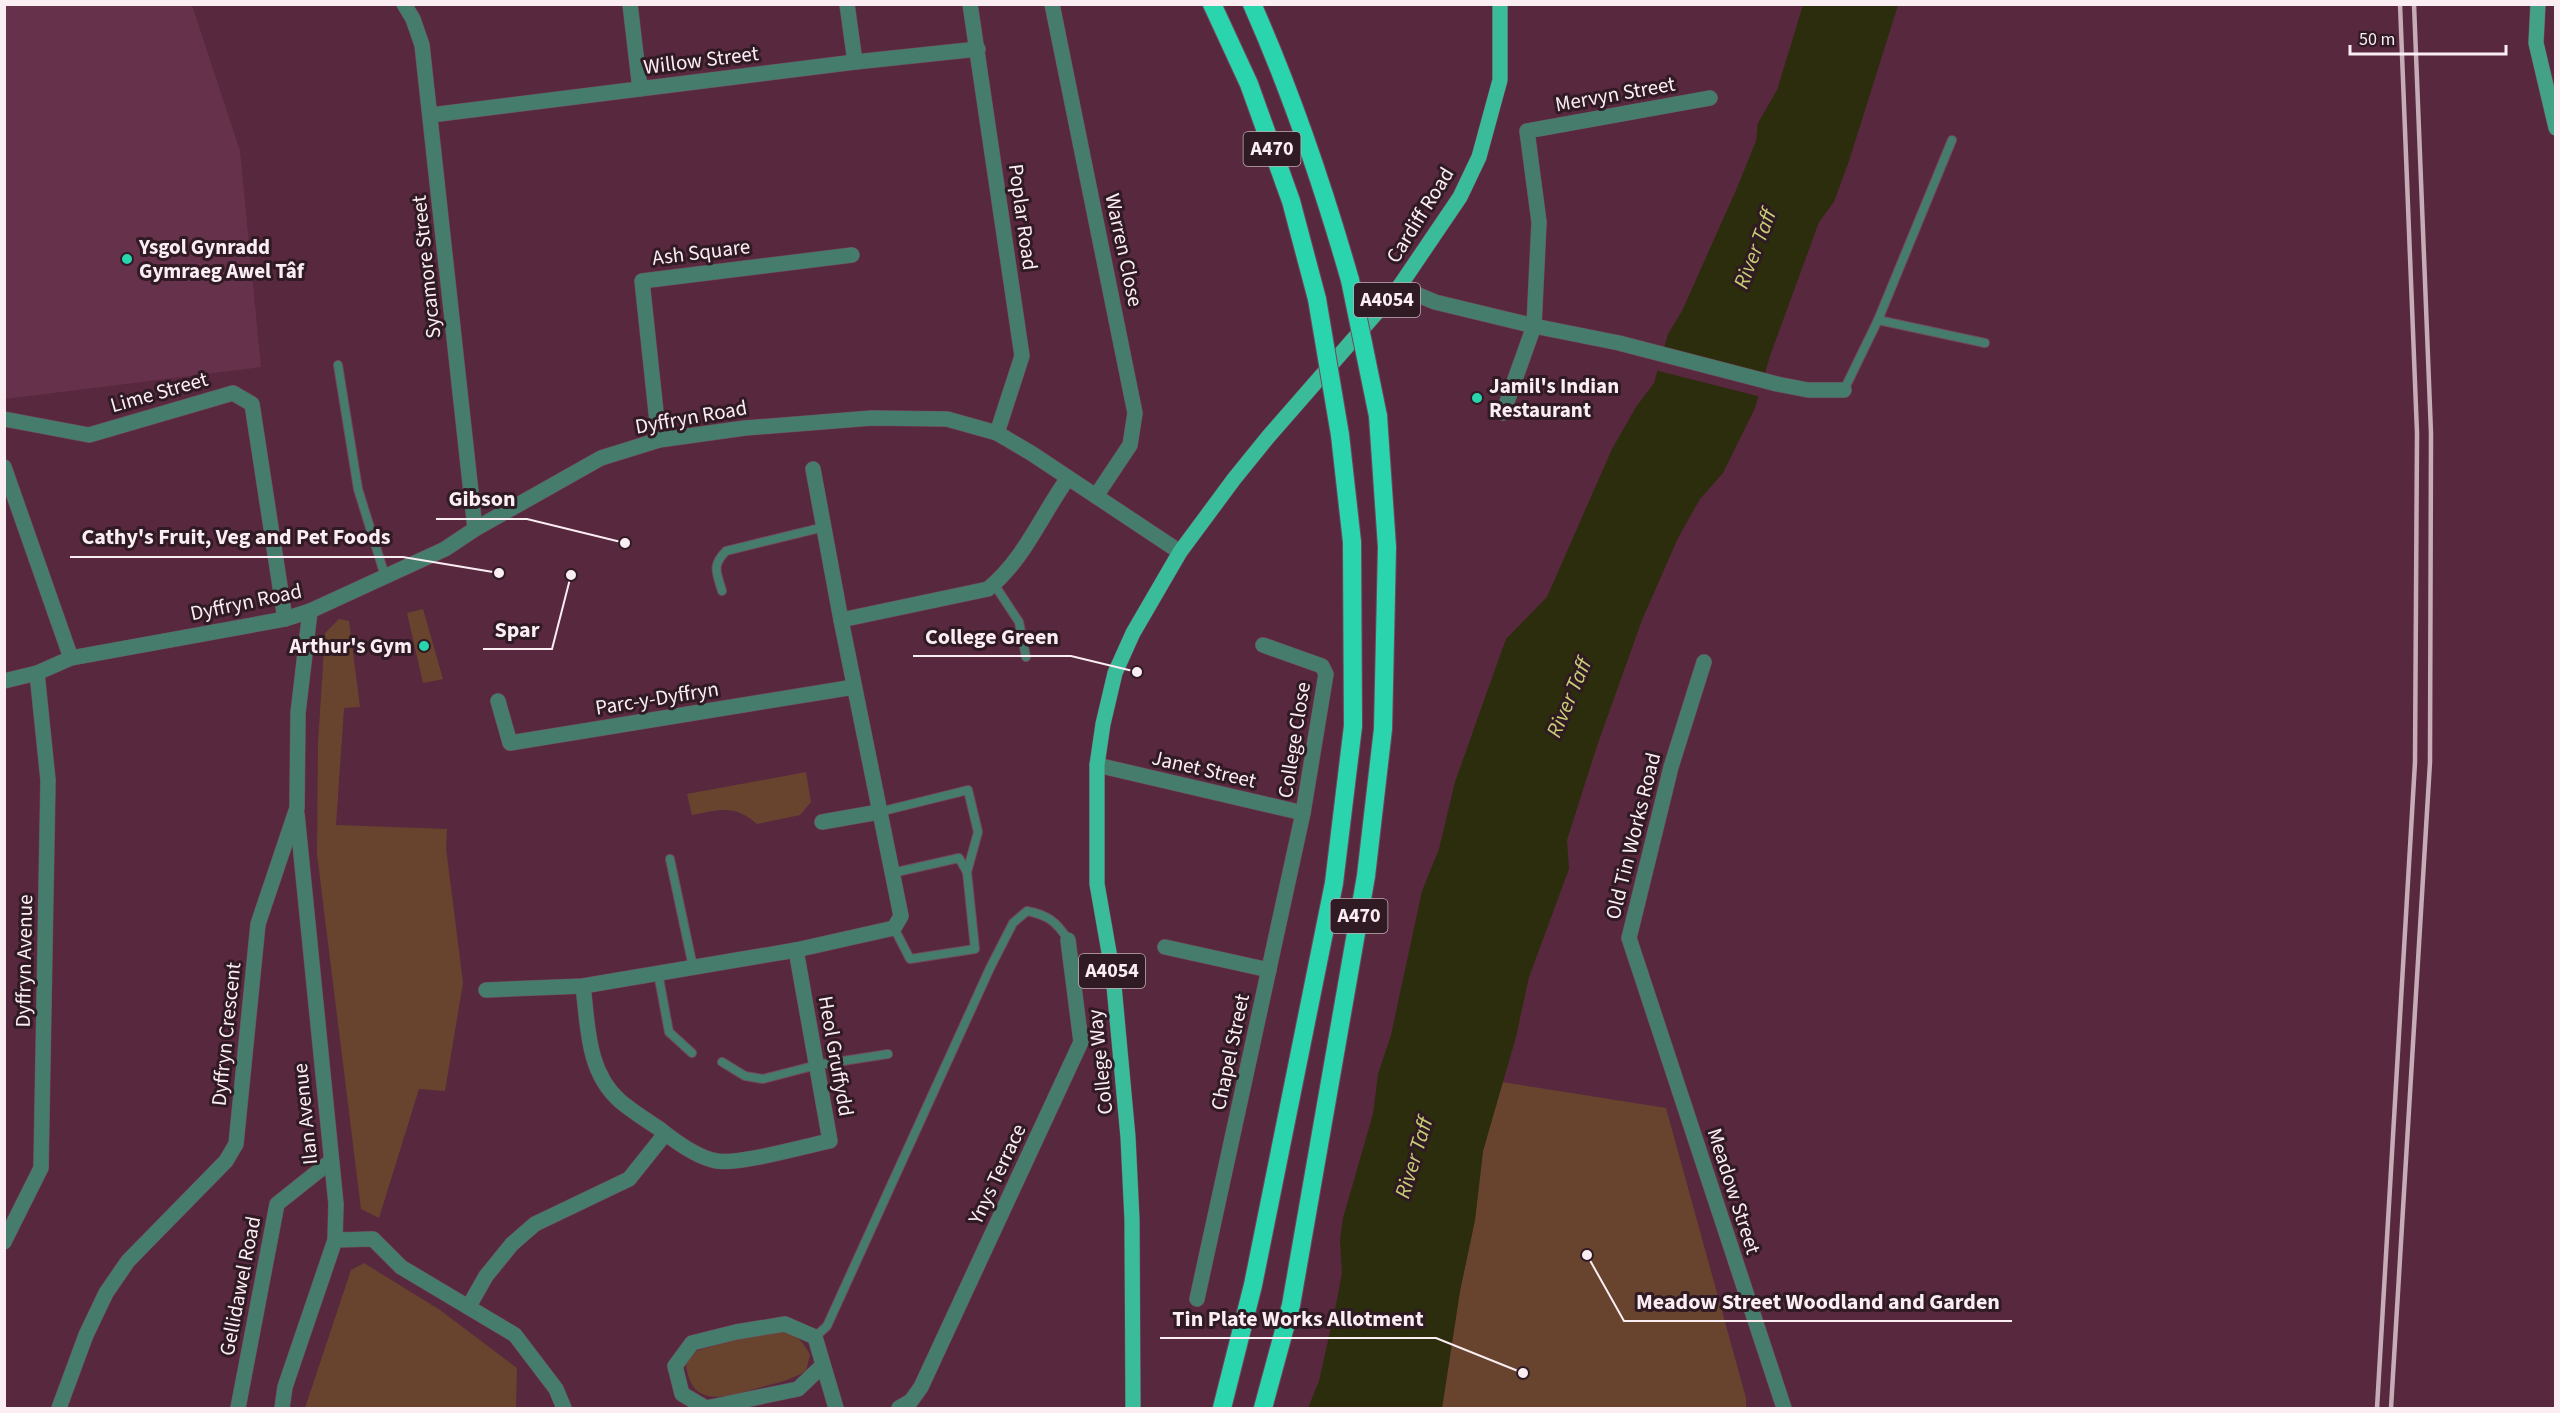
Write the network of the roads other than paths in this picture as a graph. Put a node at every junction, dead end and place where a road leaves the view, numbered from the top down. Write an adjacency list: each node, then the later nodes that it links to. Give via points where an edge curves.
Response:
1 (404, 4): 14 (street, Sycamore Street, via 422,45)
2 (630, 4): 12 (street)
3 (847, 4): 11 (street)
4 (970, 4): 10 (street, Poplar Road)
5 (1052, 4): 31 (street, Warren Close, via 1135,413 1130,445)
6 (1212, 4): 86 (highway, A470, bridge, via 1257,105 1291,201 1317,299 1340,435 1352,542 1353,726 1334,884 1253,1285)
7 (1252, 4): 87 (highway, A470, bridge, via 1294,104 1350,280 1378,416 1387,547 1383,729 1366,876 1293,1294)
8 (1500, 4): 18 (main road, Cardiff Road / A4054, via 1500,80 1479,157 1460,197)
9 (2538, 4): 15 (main road, via 2536,43)
10 (978, 49): 11 (street, Willow Street); 26 (street, Poplar Road, via 1022,356)
11 (855, 62): 12 (street, Willow Street)
12 (640, 89): 14 (street, Willow Street)
13 (1710, 98): 20 (street, Mervyn Street, via 1527,131 1539,222)
14 (430, 115): 33 (street, Sycamore Street)
15 (2556, 128)
16 (1952, 140): 19 (lane)
17 (852, 255): 27 (street, Ash Square, via 642,280)
18 (1399, 287): 20 (street, via 1435,302); 34 (main road, Cardiff Road / A4054, via 1255,453)
19 (1878, 320): 21 (lane); 23 (lane)
20 (1534, 326): 23 (street, via 1777,384 1808,390); 24 (street)
21 (1985, 343)
22 (338, 364): 35 (lane, via 358,489)
23 (1844, 390)
24 (1503, 413)
25 (4, 419): 39 (street, Lime Street, via 89,435 233,393 252,404)
26 (997, 433): 27 (street, Dyffryn Road, via 947,419 872,418 745,428); 30 (street, Dyffryn Road)
27 (659, 440): 33 (street, Dyffryn Road, via 601,458)
28 (4, 467): 43 (street)
29 (813, 469): 32 (street)
30 (1068, 478): 31 (street, Dyffryn Road); 36 (street, via 1020,554)
31 (1096, 496): 34 (street, Dyffryn Road)
32 (824, 527): 37 (lane, via 726,551 718,559 716,569); 40 (street)
33 (475, 529): 35 (street, Dyffryn Road, via 445,549)
34 (1180, 552): 49 (main road, College Way / A4054, via 1133,633 1115,673)
35 (385, 576): 38 (street, Dyffryn Road)
36 (994, 584): 40 (street, via 971,593); 42 (lane, via 1019,622)
37 (722, 591)
38 (310, 611): 39 (street, Dyffryn Road); 50 (street, Dyffryn Crescent, via 298,713)
39 (285, 619): 43 (street, Dyffryn Road)
40 (841, 620): 47 (street)
41 (1263, 645): 52 (street, College Close, via 1322,666 1325,671)
42 (1026, 657)
43 (71, 658): 45 (street, Dyffryn Road)
44 (1704, 662): 68 (street, Old Tin Works Road, via 1671,767 1629,938)
45 (38, 673): 46 (street, Dyffryn Road); 74 (street, Dyffryn Avenue, via 48,780 41,1168)
46 (4, 681)
47 (854, 687): 48 (street, Parc-y-Dyffryn, via 510,743); 51 (street)
48 (498, 701)
49 (1097, 765): 52 (street, Janet Street); 85 (main road, College Way / A4054, via 1097,884 1113,975 1128,1137)
50 (297, 808): 72 (street, Ilan Avenue); 79 (street, Dyffryn Crescent, via 258,924 236,1144 226,1161 122,1269 86,1335)
51 (879, 812): 53 (street); 55 (lane, via 968,790 978,832); 56 (street)
52 (1303, 813): 62 (street, Chapel Street)
53 (822, 822)
54 (670, 859): 61 (lane)
55 (967, 872): 56 (lane, via 959,858); 57 (lane, via 975,949 910,959)
56 (892, 873): 57 (street, via 901,916)
57 (894, 928): 60 (street)
58 (1068, 940): 77 (lane, via 1059,925 1046,915 1027,911 1013,923 826,1326); 84 (street, Ynys Terrace, via 1082,1042 921,1388 911,1401)
59 (1165, 947): 62 (street)
60 (796, 950): 61 (street); 70 (street, Heol Gruffydd)
61 (693, 967): 63 (street)
62 (1269, 970): 75 (street, Chapel Street)
63 (658, 973): 64 (street); 66 (lane, via 669,1032)
64 (583, 986): 65 (street); 71 (street, Heol Gruffydd, via 591,1051 606,1085 619,1100)
65 (486, 990)
66 (692, 1053)
67 (888, 1053): 70 (lane)
68 (1668, 1055): 88 (street, Meadow Street)
69 (722, 1062): 70 (lane, via 745,1076 763,1079)
70 (817, 1065): 71 (street, Heol Gruffydd, via 830,1141 735,1161 717,1161)
71 (665, 1134): 76 (street, via 629,1179 535,1224 512,1244 486,1276)
72 (331, 1161): 73 (street, Ilan Avenue, via 336,1203); 80 (street, Gellidawel Road, via 277,1204)
73 (334, 1240): 76 (street, via 373,1239 401,1267); 81 (street, Ilan Avenue, via 285,1387)
74 (4, 1242)
75 (1197, 1299)
76 (469, 1306): 82 (street, via 515,1335 556,1389)
77 (815, 1337): 78 (street); 78 (street, via 785,1324 736,1332 692,1343 675,1366 682,1394 706,1408 798,1389)
78 (822, 1366): 83 (street)
79 (59, 1408)
80 (238, 1408)
81 (282, 1408)
82 (564, 1408)
83 (836, 1408)
84 (898, 1408)
85 (1133, 1408)
86 (1222, 1408)
87 (1263, 1408)
88 (1784, 1408)

